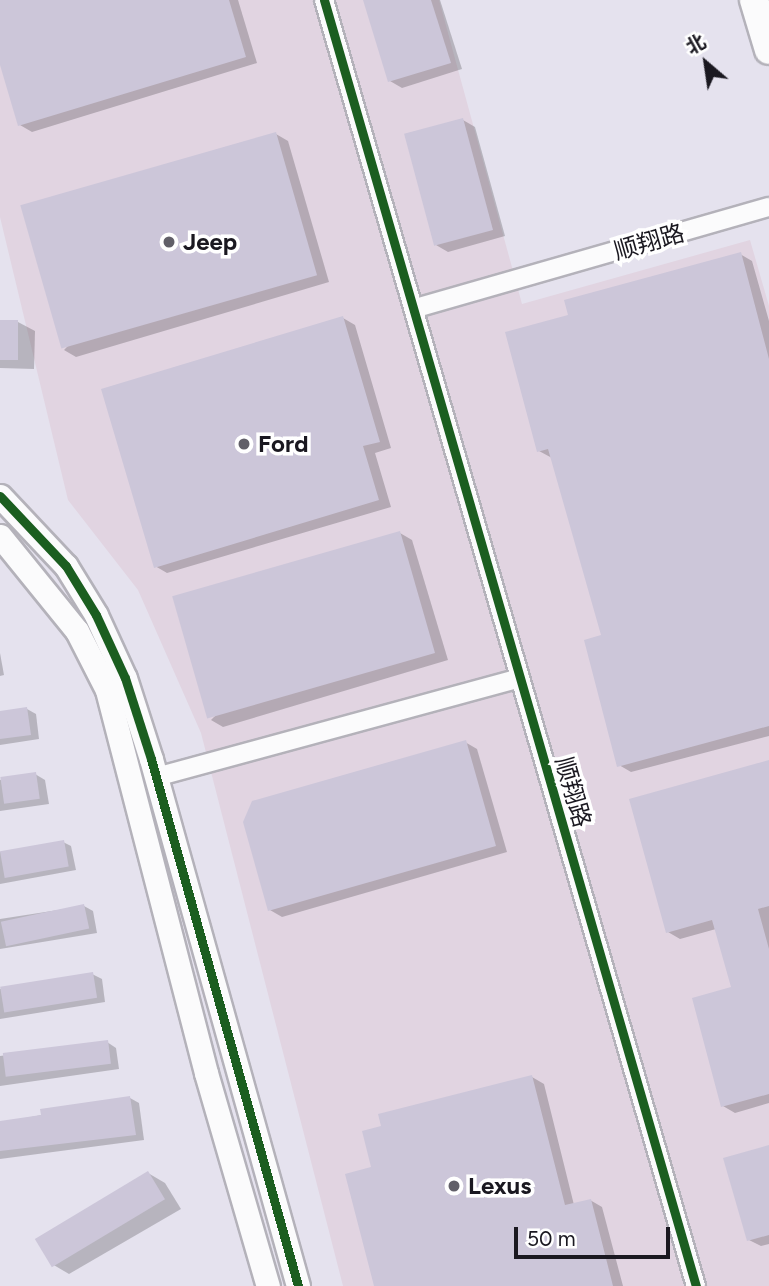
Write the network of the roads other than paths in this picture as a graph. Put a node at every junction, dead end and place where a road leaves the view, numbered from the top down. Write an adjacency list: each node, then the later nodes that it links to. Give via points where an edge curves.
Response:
1 (324, 0): 5 (street)
2 (754, 0): 3 (main road)
3 (769, 50)
4 (769, 207): 5 (street, 顺翔路)
5 (416, 308): 8 (street, 顺翔路)
6 (0, 496): 9 (street, via 66,566 96,615 125,678)
7 (0, 536): 10 (street, via 77,631 107,690 206,1073)
8 (520, 678): 9 (street); 12 (street, 顺翔路)
9 (156, 777): 11 (street)
10 (268, 1286)
11 (298, 1286)
12 (696, 1286)

